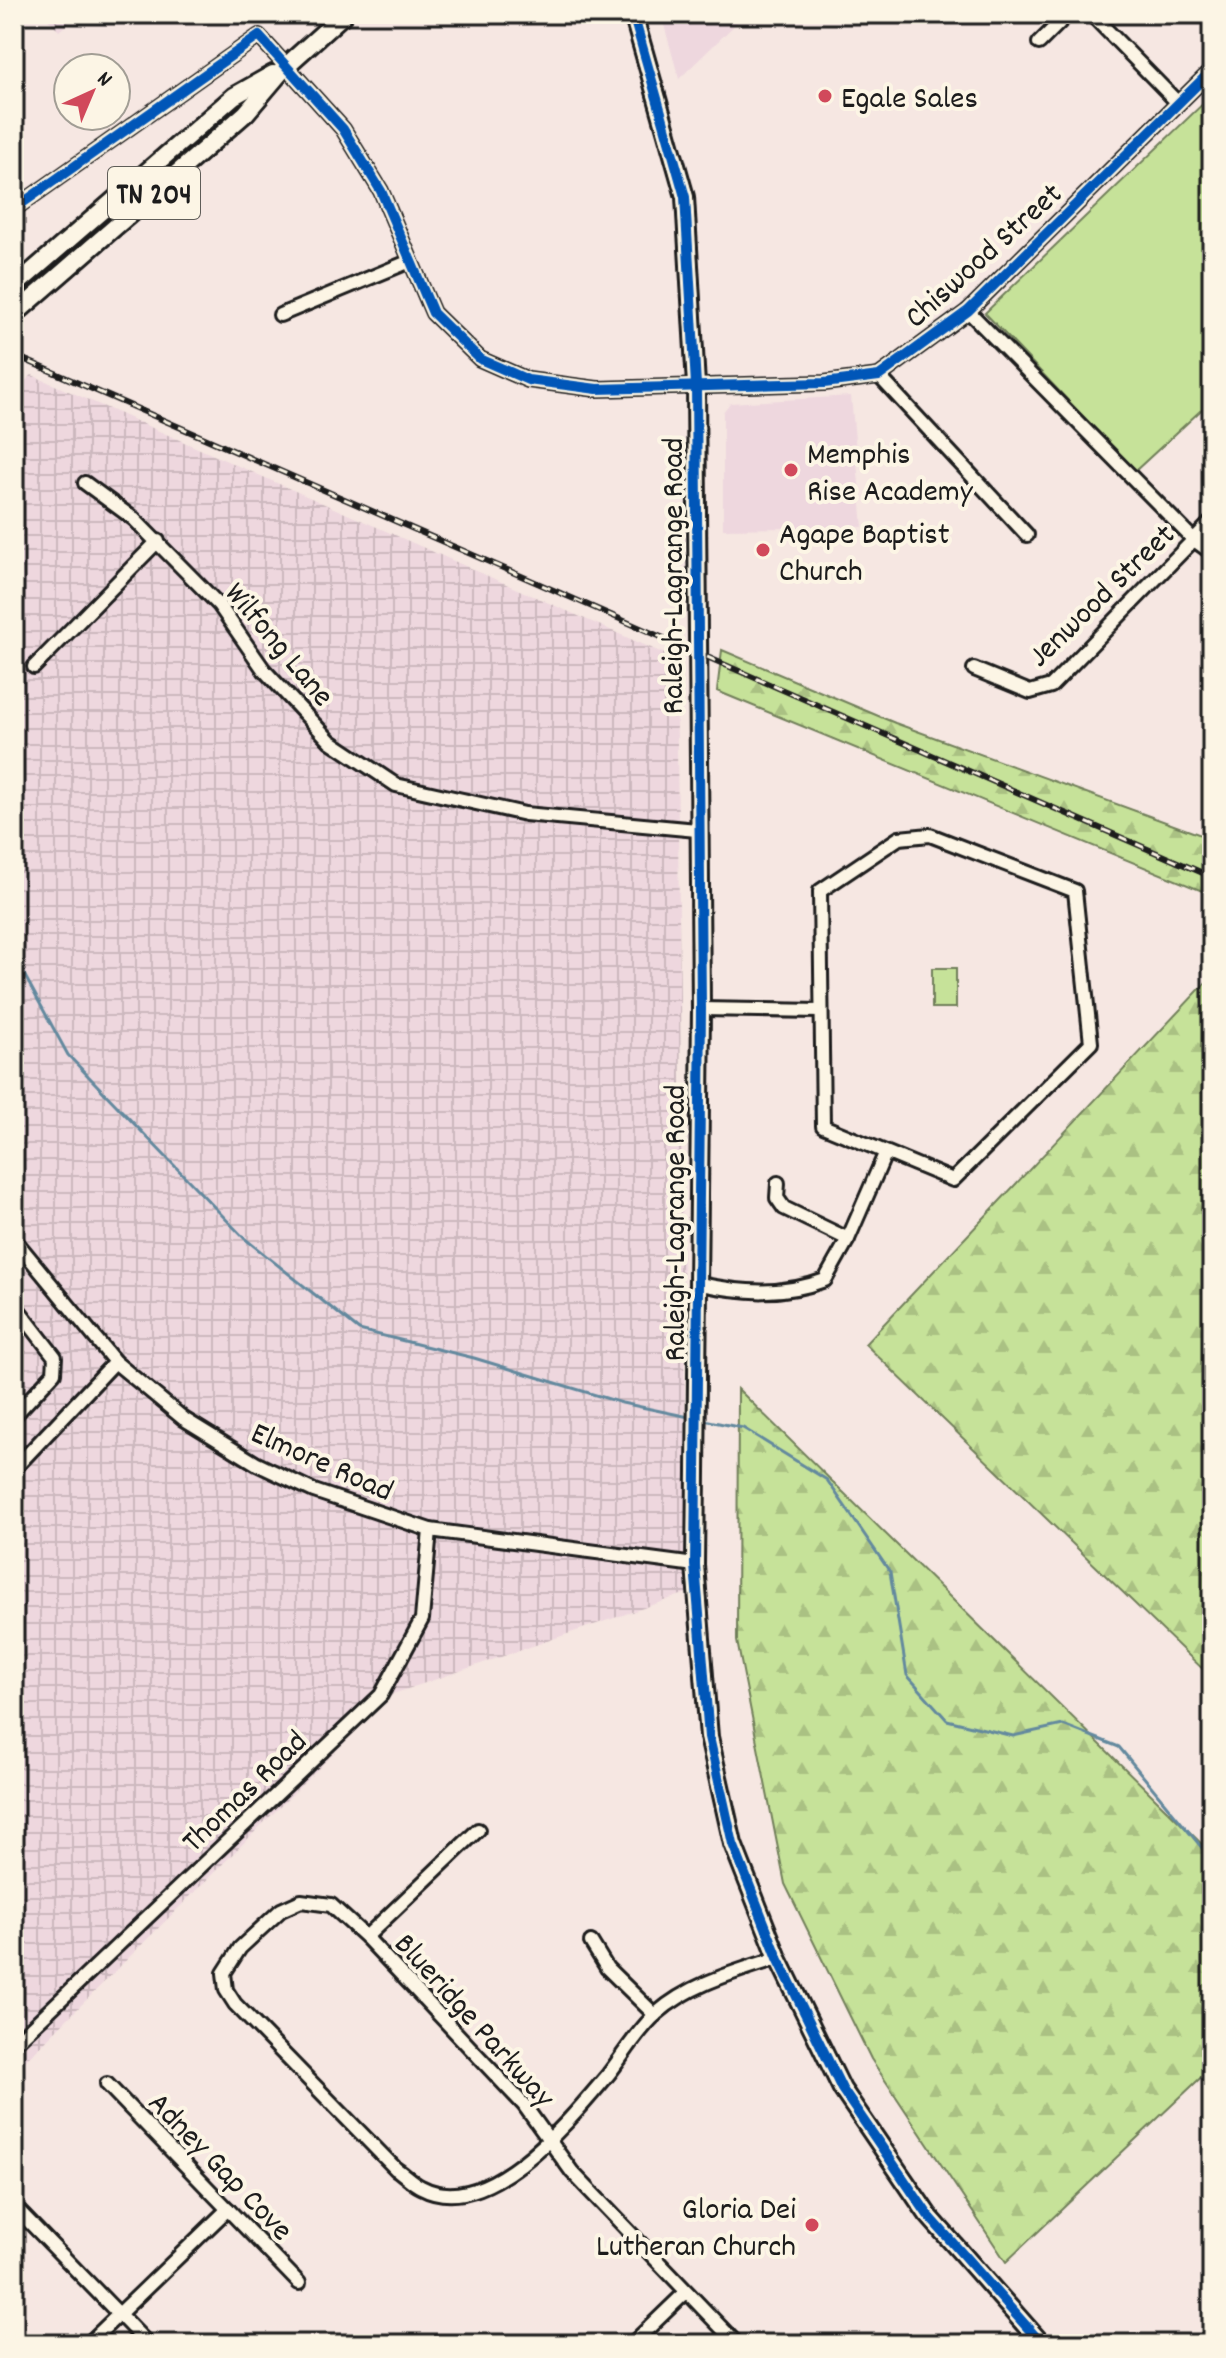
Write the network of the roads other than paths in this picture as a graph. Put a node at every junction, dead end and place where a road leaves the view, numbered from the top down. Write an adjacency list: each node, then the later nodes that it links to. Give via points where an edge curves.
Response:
1 (344, 14): 6 (main road, TN 204)
2 (633, 14): 16 (main road, Raleigh-Lagrange Road, via 685,197)
3 (1068, 14): 5 (street)
4 (1091, 14): 8 (street)
5 (1039, 43)
6 (285, 67): 9 (street, Chiswood Street, via 259,36); 10 (street, Chiswood Street, via 343,129 381,191); 11 (main road, TN 204, via 234,96); 13 (main road, TN 204, via 246,113)
7 (1212, 70): 8 (street, Chiswood Street)
8 (1178, 103): 12 (street, Chiswood Street)
9 (14, 209)
10 (408, 262): 14 (street); 16 (street, Chiswood Street, via 433,313 480,359 528,380 597,389)
11 (14, 287)
12 (968, 311): 15 (street, Chiswood Street); 20 (street)
13 (15, 314)
14 (280, 315)
15 (879, 376): 16 (street, Chiswood Street, via 824,383); 19 (street)
16 (696, 385): 25 (main road, Raleigh-Lagrange Road)
17 (85, 483): 21 (street, Wilfong Lane)
18 (1212, 521): 20 (street, Jenwood Street)
19 (1027, 535)
20 (1194, 540): 22 (street); 24 (street, Jenwood Street, via 1051,686 1030,692)
21 (158, 541): 23 (street); 25 (street, Wilfong Lane, via 219,605 264,670 330,741 396,785 525,814)
22 (1212, 553)
23 (34, 667)
24 (974, 669)
25 (697, 830): 26 (main road, Raleigh-Lagrange Road)
26 (701, 1009): 27 (street); 32 (main road, Raleigh-Lagrange Road)
27 (820, 1011): 28 (street, via 823,1126); 28 (street, via 820,891 899,838 930,835 1075,891 1091,1043 953,1180)
28 (885, 1154): 31 (street)
29 (778, 1183): 31 (street, via 777,1198 784,1208)
30 (14, 1239): 34 (street, Elmore Road)
31 (848, 1239): 32 (street, via 825,1280 810,1286 745,1291)
32 (700, 1284): 38 (main road, Raleigh-Lagrange Road)
33 (14, 1304): 35 (street, via 55,1357 54,1373)
34 (115, 1362): 36 (street); 37 (street, Elmore Road, via 184,1419 257,1464 314,1491)
35 (14, 1416)
36 (14, 1469)
37 (430, 1530): 38 (street, Elmore Road); 44 (street, Thomas Road, via 422,1619 381,1695)
38 (695, 1565): 42 (main road, Raleigh-Lagrange Road, via 709,1737 733,1844)
39 (478, 1830): 40 (street)
40 (366, 1937): 46 (street, Blueridge Parkway, via 524,2105); 46 (street, Blueridge Parkway, via 331,1905 301,1901 281,1910 240,1948 224,1973 226,1990 396,2169 422,2188 451,2195 487,2188)
41 (591, 1942): 43 (street, via 607,1968)
42 (778, 1958): 43 (street, via 682,1994); 56 (main road, Raleigh-Lagrange Road, via 842,2089 928,2215)
43 (655, 2015): 46 (street)
44 (14, 2044)
45 (107, 2084): 48 (street, Adney Gap Cove)
46 (547, 2140): 50 (street, Blueridge Parkway)
47 (14, 2206): 51 (street)
48 (228, 2209): 49 (street, Adney Gap Cove); 51 (street)
49 (299, 2283)
50 (686, 2292): 54 (street); 55 (street, Blueridge Parkway)
51 (119, 2314): 52 (street); 53 (street)
52 (88, 2344)
53 (148, 2344)
54 (632, 2344)
55 (737, 2344)
56 (1042, 2344)

